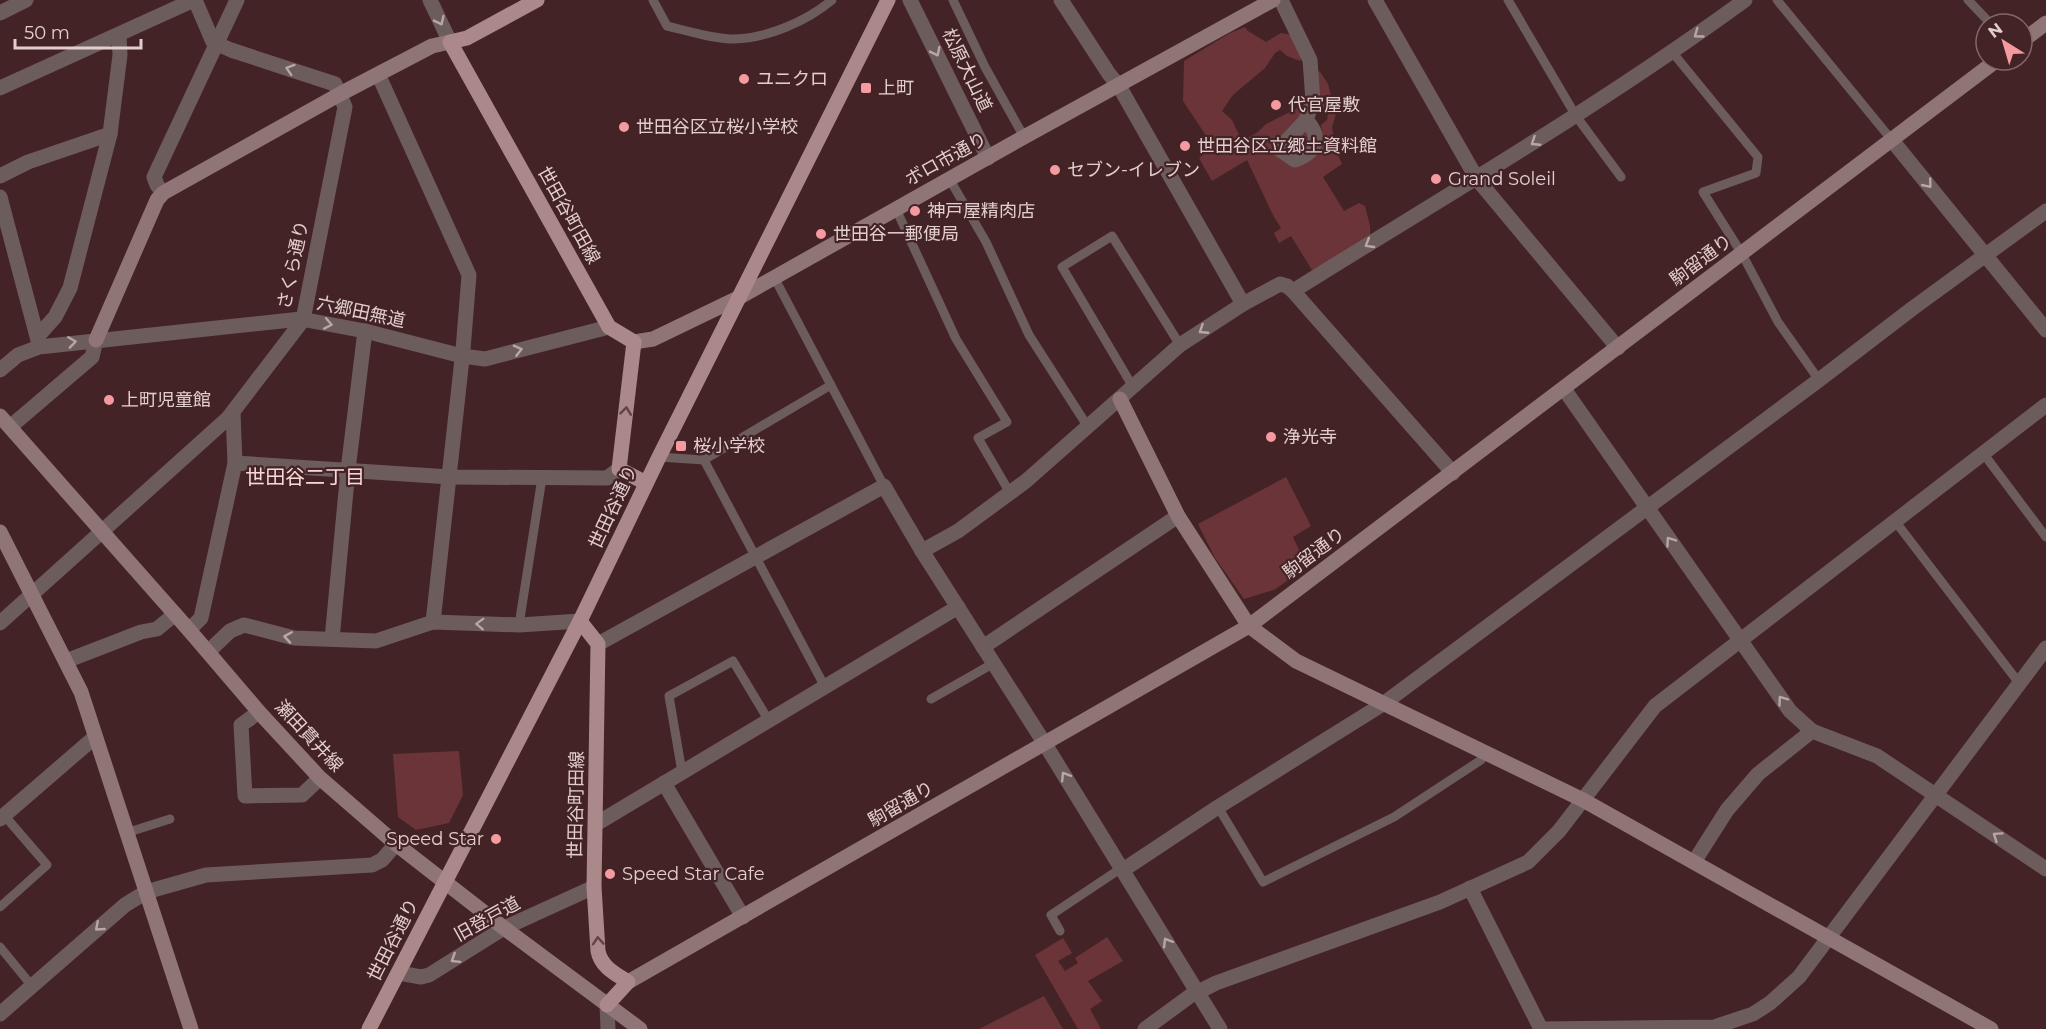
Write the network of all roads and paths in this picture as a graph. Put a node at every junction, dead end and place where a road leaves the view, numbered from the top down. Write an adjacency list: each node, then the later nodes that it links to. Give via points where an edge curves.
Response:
1 (26, 0): 20 (street)
2 (194, 0): 21 (street); 23 (street)
3 (237, 0): 23 (street)
4 (430, 0): 22 (street, one-way to 22)
5 (537, 0): 22 (main road, via 467,38)
6 (653, 0): 7 (lane, via 667,26 734,39 764,34 804,19)
7 (832, 0)
8 (888, 0): 48 (main road, 世田谷通り)
9 (910, 0): 35 (street, 松原大山道, one-way to 35)
10 (952, 0): 33 (lane)
11 (1061, 0): 27 (street)
12 (1273, 0): 27 (street, ボロ市通り)
13 (1281, 0): 31 (street, via 1310,60 1313,101)
14 (1375, 0): 38 (street)
15 (1508, 0): 30 (lane)
16 (1745, 0): 24 (street, one-way to 24)
17 (1777, 0): 34 (lane)
18 (1968, 0): 19 (lane)
19 (1980, 12)
20 (0, 13)
21 (119, 34): 28 (street); 32 (street)
22 (450, 42): 26 (street, via 432,46); 51 (main road, 世田谷町田線)
23 (217, 44): 29 (street, one-way to 23, via 335,84); 40 (street, via 154,177)
24 (1672, 53): 30 (street); 44 (lane, via 1758,157 1756,173 1703,192)
25 (1981, 72): 34 (street, 駒留通り)
26 (378, 74): 29 (street); 59 (street, via 469,275)
27 (1119, 86): 33 (street, ボロ市通り); 49 (street)
28 (0, 88)
29 (340, 94): 40 (street); 50 (street, さくら通り, via 345,107)
30 (1575, 116): 37 (lane); 38 (street, one-way to 38)
31 (1306, 120)
32 (110, 134): 36 (street, via 28,162); 55 (street, via 70,288)
33 (1024, 137): 35 (street, ボロ市通り)
34 (1891, 139): 44 (street, 駒留通り); 45 (street, one-way to 45)
35 (988, 158): 39 (street, ボロ市通り)
36 (0, 176)
37 (1621, 177)
38 (1477, 179): 47 (street, one-way to 47); 58 (street)
39 (950, 180): 42 (street, ボロ市通り); 69 (lane, via 986,242 1029,336)
40 (163, 193): 54 (street)
41 (0, 197): 55 (street)
42 (896, 209): 46 (street, ボロ市通り); 81 (lane, via 956,339 1007,422 978,438)
43 (2046, 211): 45 (street)
44 (1742, 254): 58 (street, 駒留通り); 61 (lane, via 1778,322)
45 (1986, 255): 52 (street); 61 (street)
46 (774, 277): 48 (street, ボロ市通り); 62 (lane)
47 (1293, 291): 49 (street, via 1280,284); 76 (street)
48 (738, 298): 56 (street, ボロ市通り, via 653,339); 71 (main road, 世田谷通り)
49 (1243, 304): 57 (street, one-way to 57)
50 (303, 320): 53 (street, 六郷田無道, one-way to 53); 54 (street, 六郷田無道); 67 (street, さくら通り)
51 (609, 327): 56 (main road, 世田谷町田線); 59 (street, 六郷田無道, one-way to 51, via 485,359)
52 (2046, 330)
53 (365, 331): 59 (street, 六郷田無道); 75 (street)
54 (96, 340): 55 (street, 六郷田無道, one-way to 54); 68 (street, via 92,357)
55 (38, 341): 60 (street, 六郷田無道)
56 (634, 342): 74 (main road, one-way to 56)
57 (1180, 345): 63 (street); 63 (lane, via 1112,237 1062,267)
58 (1618, 348): 64 (street, 駒留通り)
59 (462, 356): 77 (street)
60 (0, 370)
61 (1819, 380): 82 (street)
62 (831, 385): 72 (lane); 80 (lane)
63 (1133, 387): 65 (street)
64 (1564, 389): 76 (street, 駒留通り); 82 (street)
65 (1120, 399): 69 (street); 83 (street)
66 (2046, 405): 70 (street)
67 (233, 412): 73 (street); 86 (street, さくら通り)
68 (5, 422): 86 (street, 瀬田貫井線)
69 (1088, 427): 81 (street)
70 (1983, 453): 84 (street); 87 (lane)
71 (659, 457): 72 (lane); 79 (main road, 世田谷通り)
72 (704, 460): 89 (lane)
73 (235, 463): 75 (street); 98 (street, via 201,618)
74 (619, 469): 78 (street, via 607,478); 79 (main road)
75 (348, 470): 77 (street); 99 (street)
76 (1453, 473): 97 (street, 駒留通り)
77 (450, 477): 78 (street); 94 (street)
78 (542, 478): 96 (lane)
79 (646, 483): 93 (main road, 世田谷通り)
80 (884, 486): 88 (street); 89 (street)
81 (1010, 493): 88 (street, via 958,531)
82 (1647, 507): 100 (street, one-way to 82); 110 (street)
83 (1178, 516): 97 (street); 102 (street)
84 (1895, 521): 100 (street); 107 (lane)
85 (0, 532): 90 (street)
86 (101, 532): 90 (street, さくら通り); 92 (street, 瀬田貫井線)
87 (2046, 537)
88 (922, 551): 91 (street)
89 (755, 558): 101 (street); 108 (lane)
90 (31, 596): 95 (street, さくら通り); 105 (street)
91 (958, 607): 102 (street); 108 (street)
92 (175, 614): 98 (street, 瀬田貫井線); 105 (street, via 157,629)
93 (580, 621): 96 (street); 101 (main road); 131 (main road, 世田谷通り)
94 (433, 622): 96 (street, one-way to 94); 99 (street, via 376,641)
95 (0, 623)
96 (519, 625)
97 (1249, 626): 110 (street, via 1296,661); 115 (street, 駒留通り)
98 (189, 630): 104 (street, 瀬田貫井線)
99 (332, 639): 104 (street, one-way to 104, via 294,638 244,625 230,631)
100 (1739, 641): 113 (street, one-way to 100, via 1790,711); 121 (street, via 1655,706)
101 (598, 644): 125 (main road, 世田谷町田線)
102 (983, 647): 106 (street)
103 (2046, 648): 107 (street)
104 (208, 652): 111 (street, 瀬田貫井線)
105 (66, 662): 114 (street, via 81,692)
106 (994, 663): 109 (lane); 115 (street)
107 (2019, 683): 120 (street)
108 (825, 687): 112 (street)
109 (931, 699)
110 (1383, 704): 116 (street); 122 (street)
111 (259, 712): 118 (street, 瀬田貫井線); 118 (street, via 241,725 245,795 302,795)
112 (769, 721): 117 (street); 117 (lane, via 733,661 669,696)
113 (1812, 731): 120 (street, via 1877,756); 128 (street, via 1758,774 1726,810)
114 (95, 737): 123 (street); 126 (street)
115 (1045, 744): 130 (street, one-way to 115); 136 (street, 駒留通り)
116 (1485, 753): 121 (street); 122 (lane, via 1481,760 1394,817 1263,882)
117 (682, 772): 119 (street)
118 (320, 778): 127 (street, 瀬田貫井線)
119 (664, 783): 125 (street); 136 (street)
120 (1938, 794): 129 (street, one-way to 120); 139 (street)
121 (1583, 800): 128 (street); 133 (street, via 1528,862)
122 (1218, 807): 130 (street)
123 (2, 817): 135 (lane, via 47,865)
124 (171, 819): 126 (lane)
125 (596, 824): 132 (main road, 世田谷町田線)
126 (126, 833): 134 (street)
127 (396, 844): 131 (street, 瀬田貫井線); 134 (street, via 372,865 206,875)
128 (1694, 862): 139 (street)
129 (2046, 869)
130 (1123, 870): 138 (lane, via 1051,915); 144 (street, one-way to 130)
131 (444, 882): 137 (street, 瀬田貫井線); 141 (main road, 世田谷通り)
132 (594, 887): 137 (street, 旧登戸道); 142 (main road, 世田谷町田線, one-way to 132, via 606,967 599,957)
133 (1470, 888): 144 (street); 154 (street)
134 (146, 892): 143 (street, one-way to 143, via 125,905); 148 (street)
135 (0, 907)
136 (743, 917): 142 (street, 駒留通り)
137 (504, 928): 141 (street, 旧登戸道, one-way to 141, via 429,975); 145 (street, 瀬田貫井線)
138 (1060, 931)
139 (1828, 936): 147 (street, via 1799,977); 155 (street)
140 (0, 947): 143 (lane)
141 (399, 972): 149 (main road, 世田谷通り)
142 (628, 982): 145 (main road, 駒留通り)
143 (32, 986): 146 (street)
144 (1197, 992): 152 (street); 153 (street)
145 (607, 1005): 150 (street); 151 (street, 瀬田貫井線)
146 (0, 1014)
147 (1753, 1022): 154 (street, via 1714,1027)
148 (191, 1029)
149 (369, 1029)
150 (608, 1029)
151 (640, 1029)
152 (1145, 1029)
153 (1220, 1029)
154 (1541, 1029)
155 (1990, 1029)

